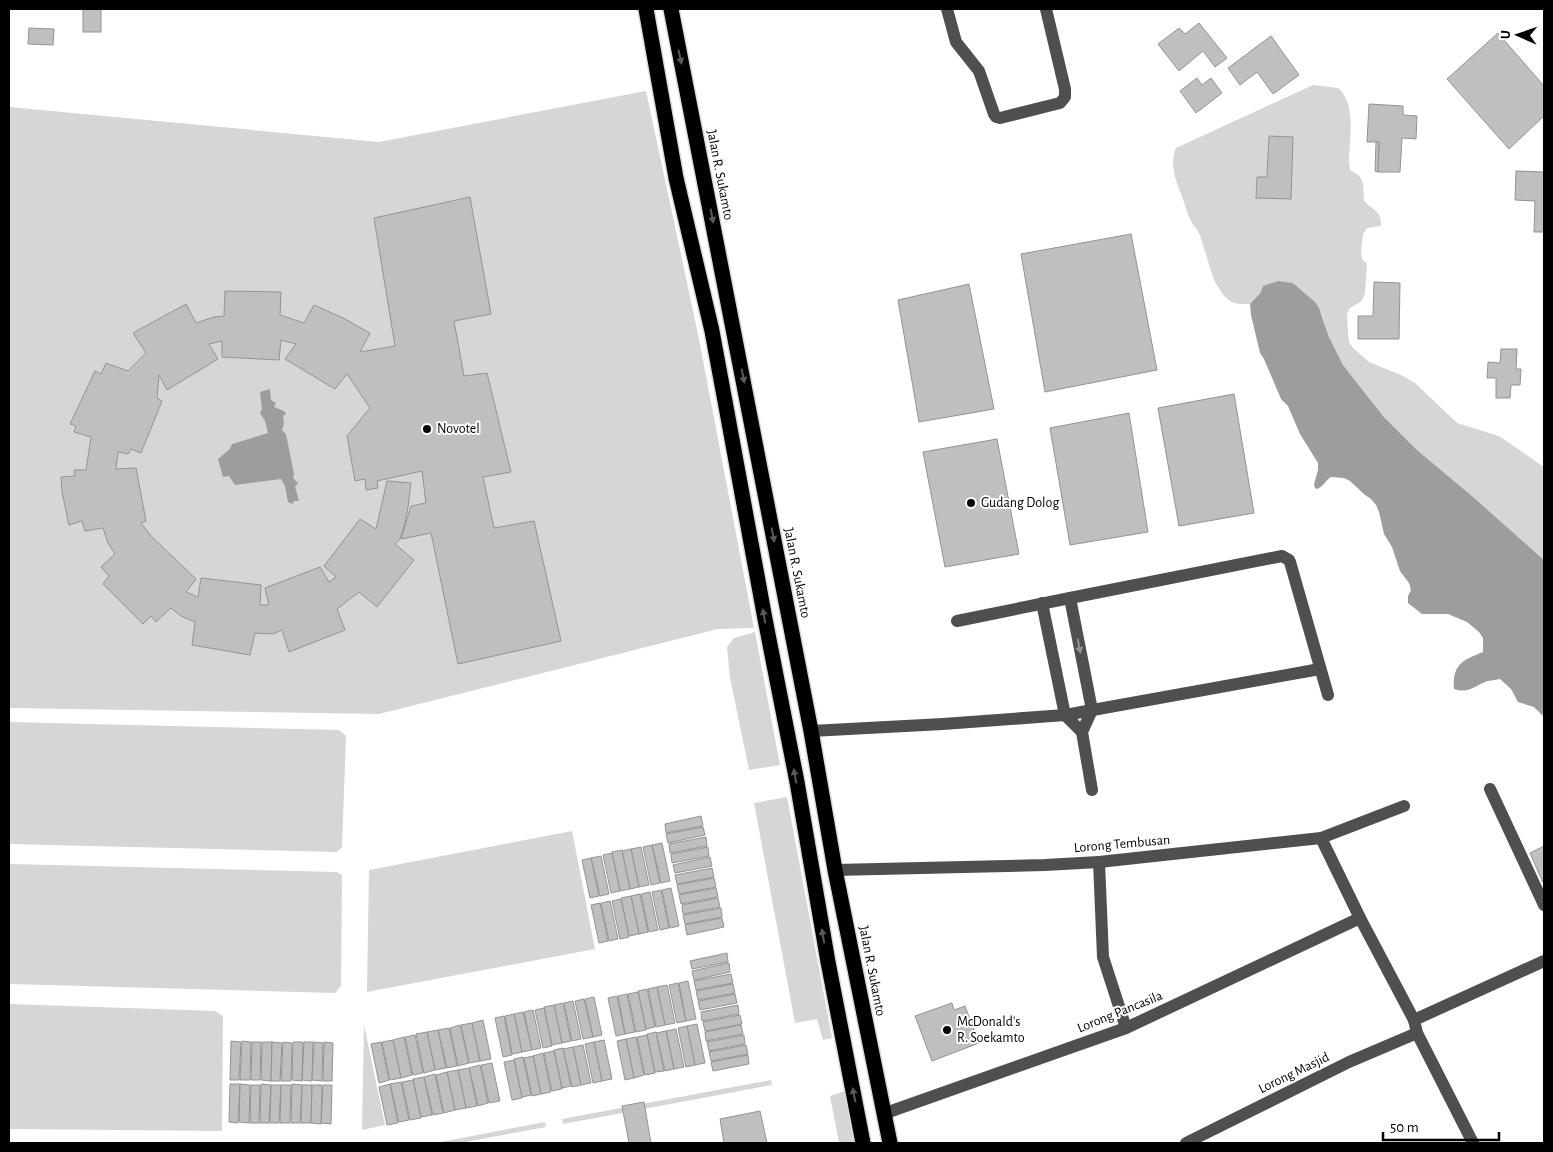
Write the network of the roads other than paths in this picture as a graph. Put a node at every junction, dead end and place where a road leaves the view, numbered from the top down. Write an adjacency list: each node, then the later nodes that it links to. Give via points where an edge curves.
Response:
1 (641, 9): 6 (highway)
2 (646, 9): 6 (highway)
3 (947, 9): 4 (street, via 958,47 979,71 994,114 1000,118 1060,103 1065,97)
4 (1046, 9)
5 (673, 13): 14 (highway, Jalan R. Sukamto, one-way to 14)
6 (650, 28): 30 (highway, one-way to 6, via 726,404 676,178)
7 (1070, 598): 8 (street); 10 (street, via 1282,556 1290,562); 12 (street, one-way to 12)
8 (1042, 604): 9 (street); 13 (street)
9 (956, 622)
10 (1320, 669): 11 (street); 12 (street)
11 (1328, 695)
12 (1092, 710): 13 (street); 15 (street)
13 (1065, 715): 14 (street); 15 (street)
14 (811, 731): 21 (highway, Jalan R. Sukamto)
15 (1082, 732): 17 (street)
16 (1490, 789): 22 (street)
17 (1092, 790)
18 (1404, 806): 19 (street, Lorong Tembusan)
19 (1321, 838): 20 (street, Lorong Tembusan); 23 (street)
20 (1099, 862): 21 (street, Lorong Tembusan); 26 (street, via 1103,957)
21 (835, 870): 28 (highway, Jalan R. Sukamto)
22 (1544, 905)
23 (1360, 918): 25 (street); 26 (street, Lorong Pancasila)
24 (1544, 961): 25 (street)
25 (1414, 1020): 27 (street)
26 (1126, 1028): 28 (street, Lorong Pancasila)
27 (1417, 1033): 29 (street, Lorong Masjid, via 1349,1062); 32 (street)
28 (883, 1114): 31 (highway, Jalan R. Sukamto)
29 (1190, 1142)
30 (863, 1143)
31 (890, 1143)
32 (1473, 1143)

